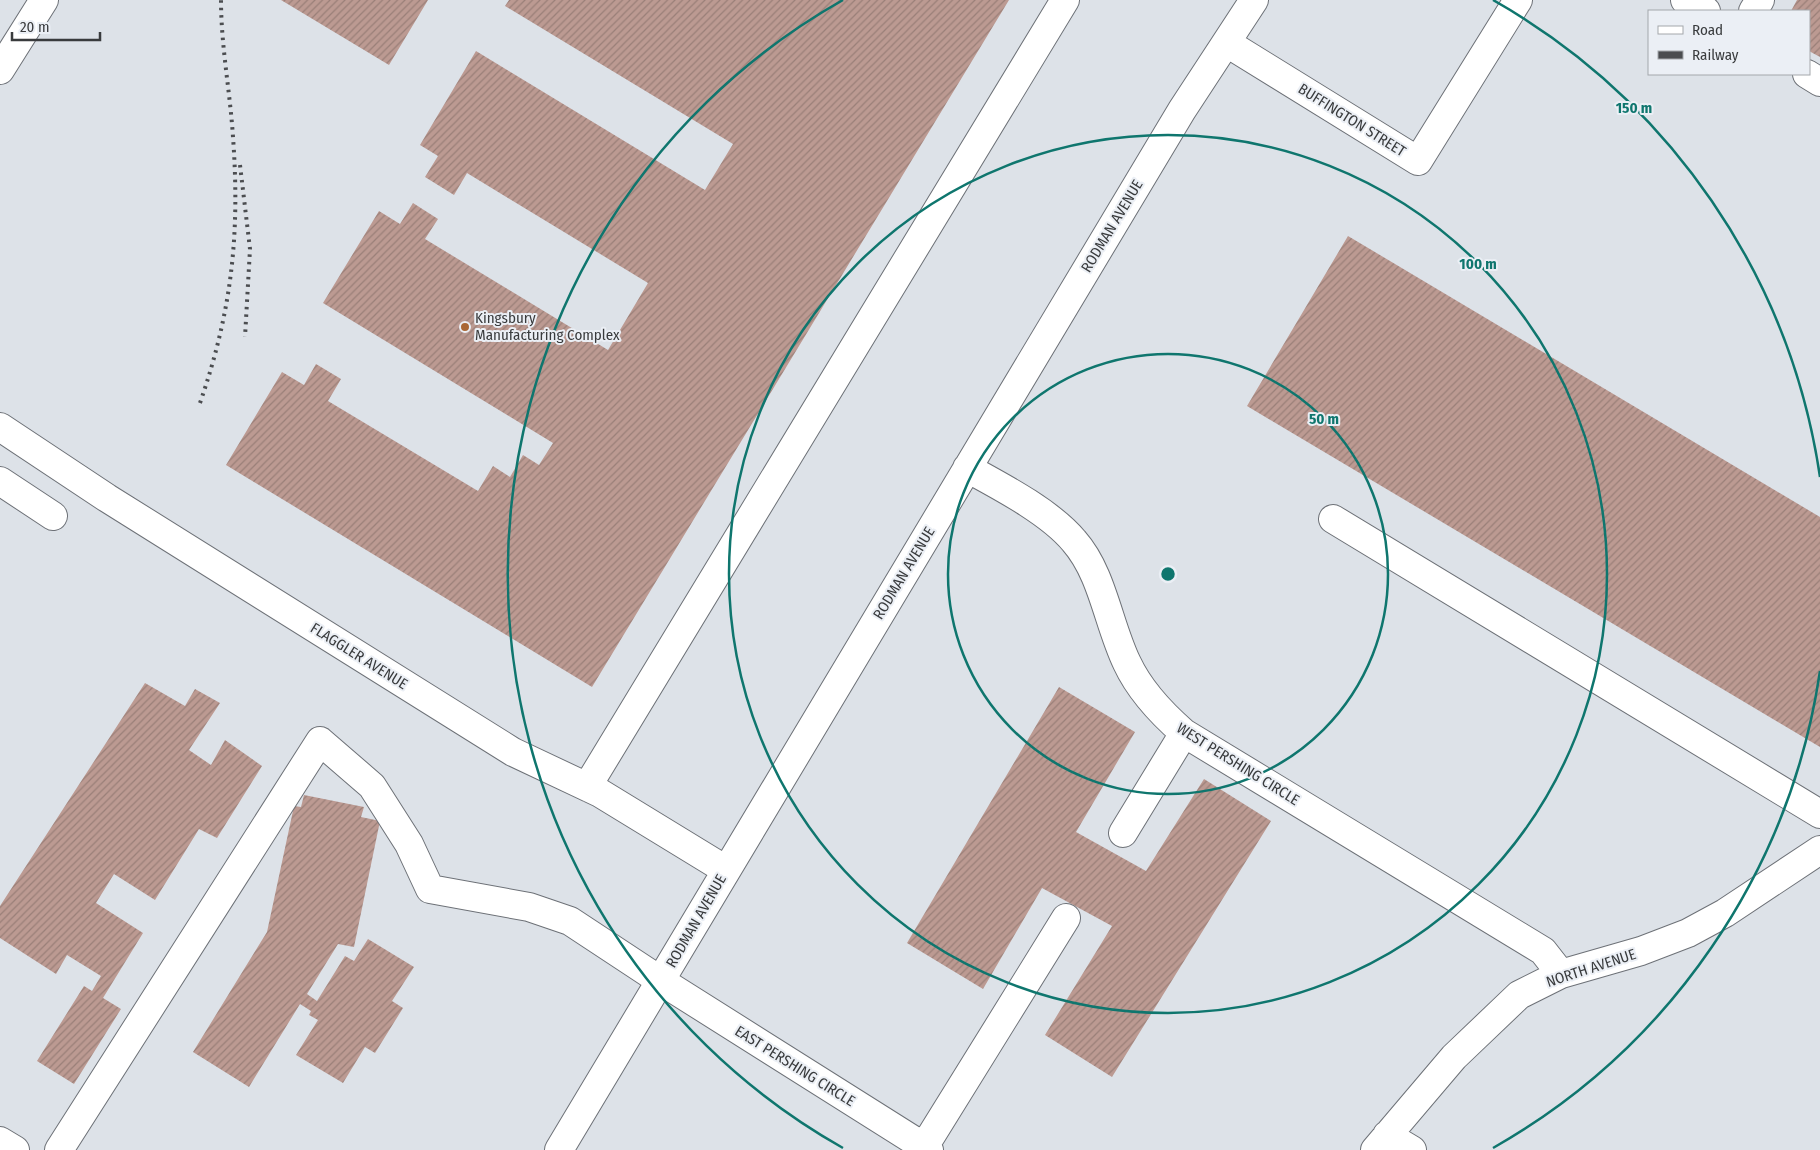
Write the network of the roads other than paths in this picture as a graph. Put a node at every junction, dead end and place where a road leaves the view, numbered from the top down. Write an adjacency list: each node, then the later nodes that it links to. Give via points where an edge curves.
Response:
1 (44, 0): 8 (street)
2 (1065, 0): 17 (street)
3 (1254, 0): 7 (street, RODMAN AVENUE)
4 (1518, 0): 7 (street, BUFFINGTON STREET, via 1418,161)
5 (1685, 0): 6 (street)
6 (1704, 10)
7 (1227, 43): 12 (street, RODMAN AVENUE, via 1182,110)
8 (0, 70)
9 (1809, 75): 10 (street)
10 (1820, 82)
11 (0, 427): 17 (street, FLAGGLER AVENUE, via 114,503 514,752)
12 (967, 468): 16 (street, WEST PERSHING CIRCLE, via 1015,495 1074,541 1088,563 1127,664 1161,713); 21 (street, RODMAN AVENUE)
13 (0, 481): 14 (street)
14 (53, 516)
15 (1333, 518): 18 (street)
16 (1184, 733): 19 (street); 23 (street, WEST PERSHING CIRCLE, via 1543,951)
17 (587, 786): 21 (street, FLAGGLER AVENUE)
18 (1820, 814)
19 (1122, 833)
20 (1820, 850): 23 (street, NORTH AVENUE, via 1725,913 1688,932 1641,951)
21 (726, 870): 24 (street, RODMAN AVENUE)
22 (1066, 918): 27 (street)
23 (1562, 974): 26 (street, NORTH AVENUE, via 1519,995 1454,1057)
24 (661, 982): 27 (street, EAST PERSHING CIRCLE); 29 (street, EAST PERSHING CIRCLE, via 570,921 529,907 430,889 409,844 372,786 320,741); 30 (street, RODMAN AVENUE)
25 (0, 1141): 28 (street)
26 (1381, 1142): 31 (street)
27 (926, 1148)
28 (15, 1150)
29 (59, 1150)
30 (559, 1150)
31 (1412, 1150)

